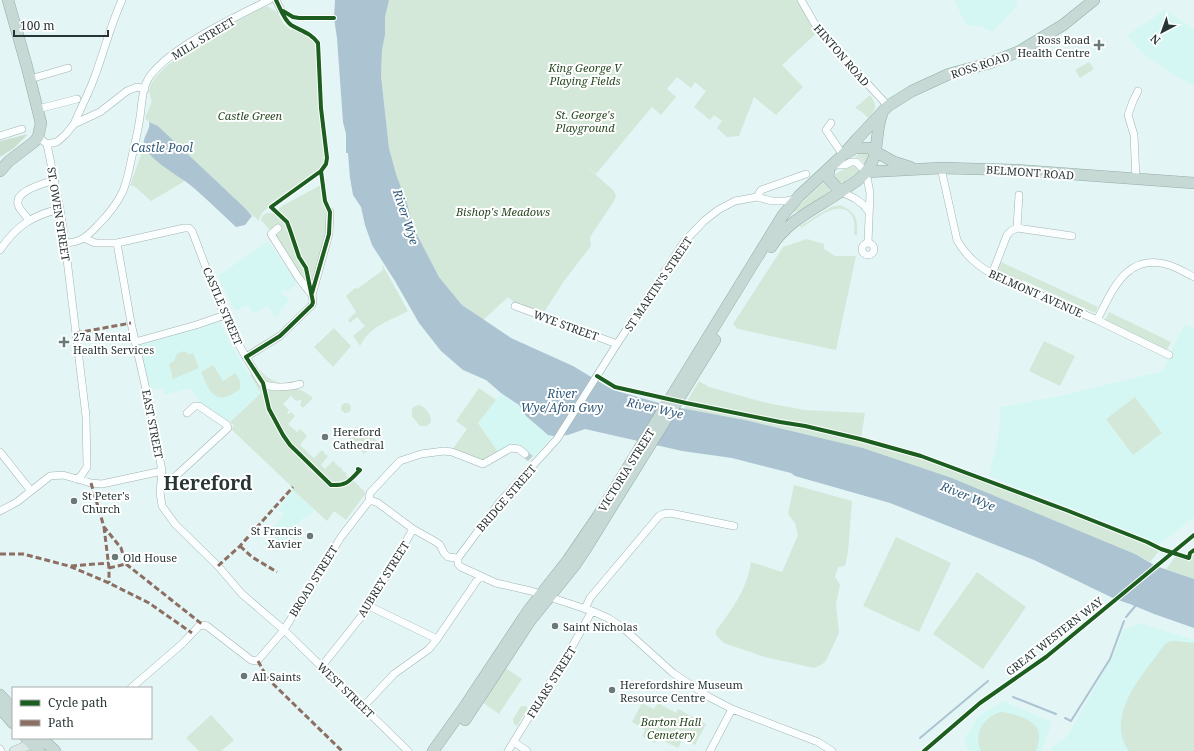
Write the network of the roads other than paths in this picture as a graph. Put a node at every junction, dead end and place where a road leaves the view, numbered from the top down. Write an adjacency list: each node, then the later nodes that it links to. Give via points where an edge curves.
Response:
1 (8, 0): 9 (highway)
2 (122, 0): 13 (street)
3 (269, 0): 10 (street, MILL STREET, via 180,49 152,73)
4 (276, 0): 7 (street)
5 (801, 0): 15 (street, HINTON ROAD, via 819,31)
6 (1094, 0): 15 (highway, ROSS ROAD, via 1063,25 1020,51 990,63 949,74 912,91)
7 (282, 10)
8 (68, 68): 9 (street)
9 (30, 79): 14 (highway)
10 (145, 89): 16 (street, via 137,87 127,91); 48 (street, MILL STREET, via 138,131 123,191 106,216)
11 (1138, 91): 31 (street, via 1128,115 1134,136)
12 (76, 99): 14 (street)
13 (83, 105): 16 (street, via 86,112); 18 (street)
14 (38, 109): 21 (highway, via 41,123)
15 (885, 109): 23 (highway, via 878,127); 24 (highway, ROSS ROAD)
16 (92, 116): 18 (street)
17 (831, 123): 24 (street, via 826,130)
18 (74, 124): 22 (street, via 61,139)
19 (22, 129): 20 (street)
20 (0, 136)
21 (38, 137): 22 (street); 28 (highway)
22 (48, 144): 32 (street, ST. OWEN STREET)
23 (876, 152): 24 (highway, via 862,147); 27 (highway); 29 (highway)
24 (843, 155): 25 (highway, VICTORIA STREET)
25 (831, 167): 29 (street, via 856,162); 34 (highway, via 828,178); 37 (highway, VICTORIA STREET)
26 (941, 168): 27 (highway, BELMONT ROAD); 31 (highway, BELMONT ROAD, via 1015,170); 54 (street, BELMONT AVENUE, via 957,240 970,259)
27 (914, 169): 29 (highway, BELMONT ROAD)
28 (0, 171)
29 (866, 172): 34 (highway, VICTORIA STREET); 42 (street, via 870,193)
30 (806, 174): 36 (street, ST MARTIN'S STREET, via 761,190)
31 (1136, 179): 33 (highway, BELMONT ROAD)
32 (54, 180): 39 (street, ST. OWEN STREET); 44 (street, via 20,195 19,207)
33 (1194, 183)
34 (841, 192): 42 (street, via 864,204); 43 (highway, VICTORIA STREET)
35 (1019, 195): 46 (street)
36 (757, 197): 38 (street, ST MARTIN'S STREET); 61 (street, ST MARTIN'S STREET, via 735,201 718,210 697,228 684,242)
37 (796, 198): 38 (street, ST MARTIN'S STREET); 40 (highway, VICTORIA STREET)
38 (772, 201): 40 (street)
39 (60, 209): 44 (street, via 44,212); 49 (street, ST. OWEN STREET)
40 (785, 211): 43 (highway); 53 (highway, VICTORIA STREET)
41 (330, 212): 56 (street, via 329,234)
42 (869, 212): 51 (street)
43 (804, 214): 53 (highway, VICTORIA STREET, via 789,225)
44 (29, 220): 52 (street, via 8,238)
45 (278, 228): 56 (street, via 270,234)
46 (1017, 228): 47 (street); 54 (street, via 1008,235)
47 (1072, 236)
48 (84, 238): 49 (street, via 72,243); 50 (street, via 95,243)
49 (65, 242): 70 (street, ST. OWEN STREET, via 86,416 86,467)
50 (117, 243): 58 (street, CASTLE STREET, via 190,228); 60 (street, EAST STREET)
51 (868, 243)
52 (0, 250)
53 (765, 251): 79 (highway, VICTORIA STREET, via 601,518 575,565)
54 (992, 274): 59 (street, BELMONT AVENUE)
55 (1194, 277): 59 (street, via 1170,265 1153,262 1131,269 1122,276)
56 (312, 295): 63 (street, via 313,302 310,308 280,336)
57 (515, 306): 61 (street, WYE STREET)
58 (225, 314): 60 (street); 63 (street, CASTLE STREET)
59 (1097, 320): 62 (street, BELMONT AVENUE)
60 (135, 342): 69 (street, EAST STREET)
61 (617, 344): 64 (street, ST MARTIN'S STREET)
62 (1169, 355)
63 (246, 357): 65 (street, CASTLE STREET, via 263,383 272,387)
64 (595, 378): 77 (street, BRIDGE STREET, via 557,439 534,461 499,503)
65 (300, 384)
66 (187, 413): 71 (street, via 195,406 199,406 228,428 172,479)
67 (0, 452): 72 (street)
68 (525, 454): 73 (street, BROAD STREET, via 519,449 511,448 483,464 452,452 421,454 400,461 370,493)
69 (162, 471): 70 (street, via 102,484); 71 (street, EAST STREET)
70 (76, 479): 72 (street, via 63,475 50,476)
71 (162, 480): 82 (street, EAST STREET, via 160,501 175,524 218,566 242,594)
72 (30, 491): 74 (street)
73 (369, 501): 76 (street, via 378,503); 82 (street, BROAD STREET, via 341,537)
74 (0, 511)
75 (734, 526): 81 (street, FRIARS STREET, via 670,513 658,516 590,598)
76 (414, 529): 77 (street, via 436,542 448,557); 80 (street, AUBREY STREET)
77 (458, 558): 78 (street, via 461,567)
78 (480, 576): 79 (street); 83 (street)
79 (545, 596): 81 (street); 97 (highway, VICTORIA STREET, via 528,611); 98 (highway, VICTORIA STREET, via 469,714)
80 (368, 608): 83 (street, via 371,607); 84 (street, AUBREY STREET)
81 (589, 610): 90 (street, via 616,622 673,673); 93 (street, FRIARS STREET, via 574,645)
82 (284, 630): 84 (street, WEST STREET); 85 (street, BROAD STREET, via 258,661 251,660 207,626 199,626)
83 (437, 639): 87 (street, via 394,674)
84 (322, 666): 87 (street, WEST STREET)
85 (132, 687)
86 (0, 695): 89 (highway)
87 (363, 707): 96 (street, WEST STREET)
88 (0, 708): 91 (highway)
89 (12, 708)
90 (732, 709): 101 (street); 102 (street, via 811,739)
91 (12, 722)
92 (36, 741): 94 (main road); 95 (highway)
93 (514, 742): 99 (street, FRIARS STREET); 100 (street)
94 (14, 751)
95 (55, 751)
96 (408, 751)
97 (433, 751)
98 (442, 751)
99 (508, 751)
100 (527, 751)
101 (710, 751)
102 (832, 751)

